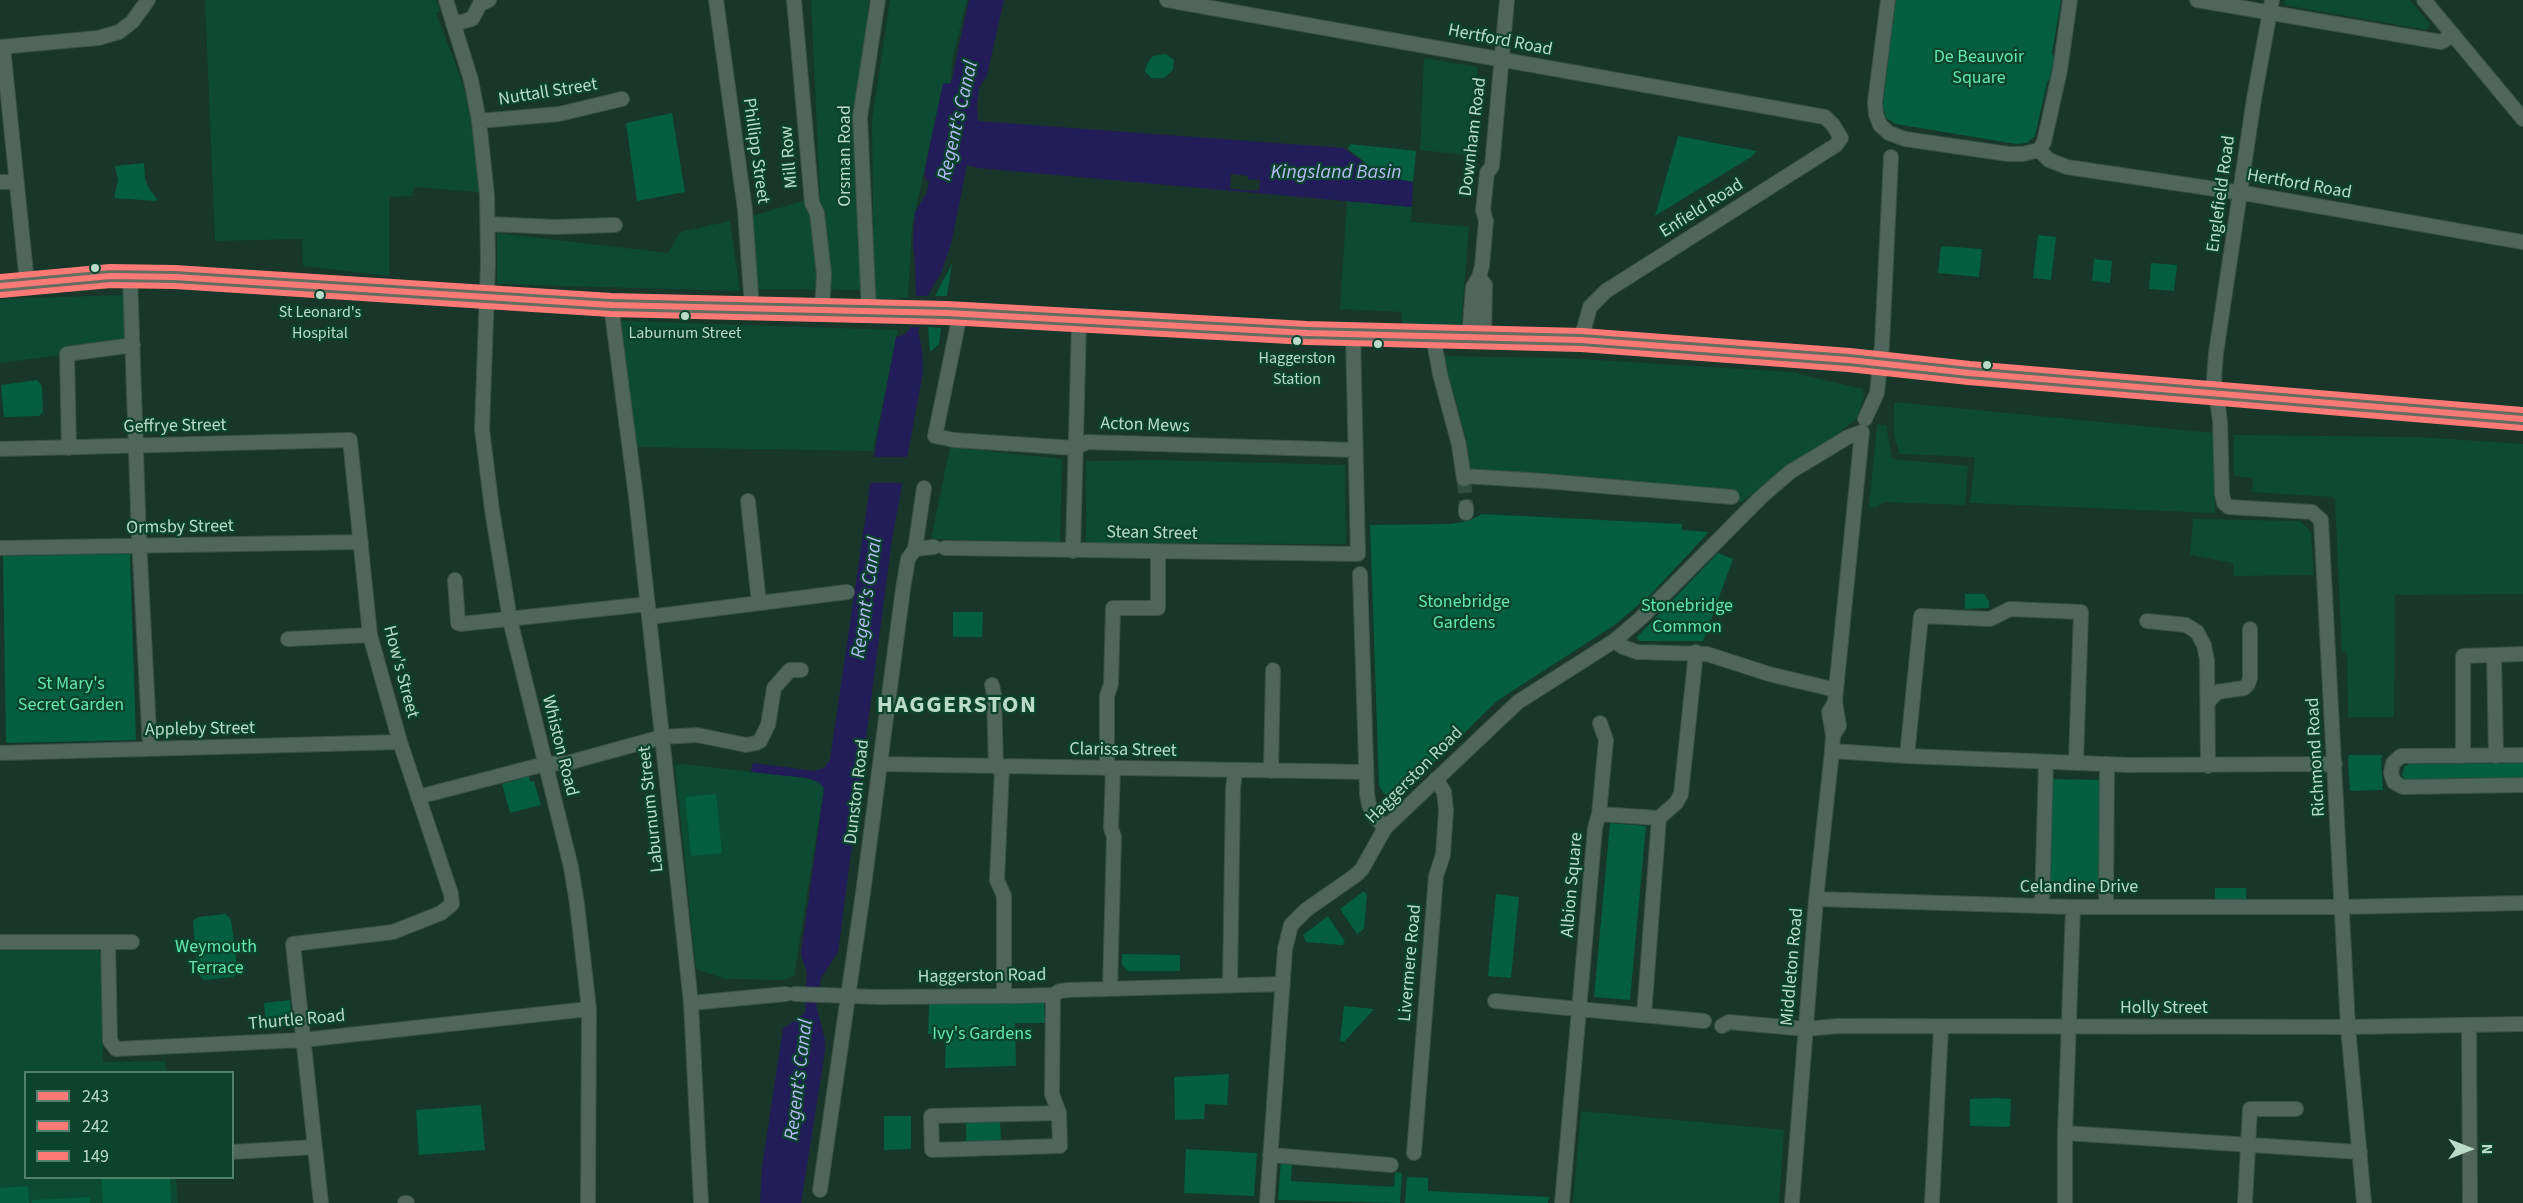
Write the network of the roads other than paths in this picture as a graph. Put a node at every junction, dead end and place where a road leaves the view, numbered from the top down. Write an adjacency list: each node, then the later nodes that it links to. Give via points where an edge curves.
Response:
1 (148, 0): 16 (street, via 132,22 119,32 98,39)
2 (446, 0): 14 (street, Nuttall Street)
3 (489, 0): 14 (street, via 480,4 472,19)
4 (716, 0): 35 (street, Phillipp Street, via 745,210)
5 (794, 0): 36 (street, Mill Row, via 812,203 817,213 824,274)
6 (878, 0): 37 (street, Orsman Road, via 860,117)
7 (1167, 0): 17 (street, Hertford Road)
8 (1507, 0): 17 (street, Downham Road)
9 (1888, 0): 22 (street, via 1875,102 1880,125 1905,139 1954,147 2008,154)
10 (2070, 0): 22 (street, via 2048,130)
11 (2197, 0): 13 (street)
12 (2424, 0): 15 (street)
13 (2271, 6): 15 (street, via 2441,42); 26 (street, Englefield Road)
14 (453, 24): 21 (street, Nuttall Street)
15 (2453, 35): 20 (street)
16 (2, 47): 25 (street)
17 (1501, 60): 19 (street, Hertford Road); 42 (street, Downham Road, via 1492,166 1487,173 1483,210 1486,221 1479,277 1485,285)
18 (622, 99): 21 (street, Nuttall Street, via 559,114)
19 (1825, 117): 43 (street, Enfield Road, via 1840,138 1836,145 1606,291 1590,307)
20 (2523, 119)
21 (479, 121): 27 (street, Nuttall Street)
22 (2039, 150): 26 (street, Hertford Road, via 2049,160 2067,167)
23 (1891, 157): 45 (street, Middleton Road)
24 (0, 182): 25 (street)
25 (16, 182): 31 (street)
26 (2240, 193): 29 (street, Hertford Road); 46 (street, Englefield Road, via 2216,353 2214,379)
27 (489, 224): 28 (street); 33 (street, Nuttall Street)
28 (615, 225)
29 (2523, 242)
30 (130, 276): 31 (highway); 33 (highway); 44 (street)
31 (27, 283): 32 (highway)
32 (0, 286)
33 (486, 298): 34 (highway); 69 (street, Whiston Road, via 482,437)
34 (611, 305): 35 (highway); 68 (street, Laburnum Street)
35 (752, 308): 36 (highway)
36 (822, 310): 37 (highway)
37 (868, 312): 38 (highway)
38 (960, 314): 39 (highway); 52 (street, Acton Mews, via 936,436)
39 (1079, 322): 40 (highway); 52 (street)
40 (1353, 334): 41 (highway); 54 (street)
41 (1433, 336): 42 (highway); 56 (street, via 1464,478)
42 (1476, 337): 43 (highway)
43 (1581, 340): 45 (highway)
44 (133, 345): 50 (street); 51 (street, via 67,354)
45 (1881, 363): 46 (highway); 48 (street, Middleton Road, via 1877,393)
46 (2218, 394): 47 (highway); 98 (street, Richmond Road, via 2224,503 2229,507 2312,512 2321,520)
47 (2523, 419)
48 (1864, 426): 74 (street, Haggerston Road, via 1773,487 1659,602); 81 (street, Middleton Road)
49 (350, 440): 50 (street, Geffrye Street); 58 (street, How's Street)
50 (135, 445): 51 (street, Geffrye Street); 59 (street)
51 (69, 448): 53 (street, Geffrye Street)
52 (1075, 448): 54 (street, Acton Mews, via 1087,442); 62 (street)
53 (0, 449)
54 (1356, 450): 63 (street, Stean Street, via 1358,554)
55 (924, 488): 61 (street, Dunston Road)
56 (1732, 497)
57 (748, 501): 67 (street)
58 (361, 542): 59 (street, Ormsby Street); 72 (street, How's Street)
59 (139, 547): 60 (street, Ormsby Street); 86 (street)
60 (0, 549)
61 (915, 549): 62 (street, Stean Street); 96 (street, Dunston Road, via 908,560)
62 (1073, 551): 63 (street, Stean Street)
63 (1158, 552): 101 (street, via 1158,608 1113,608 1112,684 1107,696)
64 (1360, 574): 104 (street)
65 (455, 580): 69 (street, via 458,623)
66 (847, 592): 67 (street)
67 (759, 603): 68 (street)
68 (648, 611): 69 (street); 84 (street, Laburnum Street)
69 (510, 620): 95 (street, Whiston Road)
70 (2147, 621): 82 (street, via 2179,623 2197,632 2206,653)
71 (2250, 629): 82 (street, via 2248,684 2217,692)
72 (370, 635): 73 (street); 85 (street, How's Street)
73 (288, 639)
74 (1614, 641): 75 (street, via 1637,652); 105 (street, Haggerston Road, via 1518,702)
75 (1696, 652): 81 (street); 109 (street, via 1681,794 1677,803)
76 (2523, 654): 77 (street)
77 (2494, 655): 90 (street, via 2463,656); 91 (street)
78 (801, 670): 84 (street, via 790,670 774,688 768,725 756,744 697,735)
79 (1273, 670): 103 (street)
80 (992, 685): 100 (street)
81 (1836, 696): 87 (street, Middleton Road, via 1839,726 1833,735)
82 (2208, 702): 99 (street)
83 (1600, 723): 108 (street, via 1605,740)
84 (663, 737): 95 (street, via 561,764); 127 (street, Laburnum Street)
85 (400, 742): 86 (street, Appleby Street); 107 (street, How's Street)
86 (150, 749): 88 (street, Appleby Street)
87 (1832, 751): 89 (street); 111 (street, Middleton Road)
88 (0, 753)
89 (1907, 756): 93 (street); 94 (street, via 1921,616 1990,619 2010,609 2081,612)
90 (2463, 756): 91 (street); 106 (street, via 2401,756 2391,767 2392,779 2403,787)
91 (2496, 756): 92 (street)
92 (2523, 756)
93 (2046, 762): 94 (street); 113 (street)
94 (2076, 762): 97 (street)
95 (545, 764): 107 (street); 128 (street, Whiston Road, via 574,882)
96 (880, 764): 100 (street, Clarissa Street); 123 (street, Dunston Road)
97 (2107, 764): 99 (street); 114 (street)
98 (2335, 764): 99 (street); 116 (street, Richmond Road)
99 (2208, 766)
100 (999, 767): 101 (street, Clarissa Street); 125 (street, via 997,880 1004,896)
101 (1110, 769): 102 (street, Clarissa Street); 122 (street, via 1114,837)
102 (1235, 771): 103 (street, Clarissa Street); 120 (street)
103 (1271, 771): 104 (street, Clarissa Street)
104 (1366, 772): 110 (street, via 1369,805)
105 (1436, 779): 110 (street, Haggerston Road); 146 (street, Livermere Road, via 1444,792 1446,810 1443,855 1436,876)
106 (2523, 785)
107 (418, 797): 139 (street, How's Street, via 452,904 441,913 393,932 293,944)
108 (1599, 814): 109 (street, Albion Square); 129 (street, Albion Square)
109 (1659, 818): 130 (street)
110 (1385, 828): 121 (street, Haggerston Road, via 1362,869 1291,925)
111 (1816, 899): 113 (street, Celandine Drive); 138 (street, Middleton Road)
112 (2523, 903): 116 (street, Celandine Drive)
113 (2042, 906): 115 (street, Celandine Drive)
114 (2106, 906): 115 (street, Celandine Drive); 116 (street, Celandine Drive)
115 (2073, 907): 137 (street)
116 (2342, 907): 135 (street, Richmond Road)
117 (0, 942): 118 (street)
118 (108, 942): 119 (street); 139 (street, Thurtle Road, via 110,1041 116,1049)
119 (132, 942)
120 (1230, 984): 121 (street, Haggerston Road); 122 (street, Haggerston Road)
121 (1283, 984): 148 (street)
122 (1110, 989): 124 (street, Haggerston Road, via 1069,990)
123 (847, 995): 125 (street, Haggerston Road); 127 (street, Haggerston Road, via 791,994); 150 (street, Dunston Road)
124 (1053, 995): 125 (street, Haggerston Road); 141 (street, via 1052,1094)
125 (1004, 996)
126 (1495, 1001): 129 (street)
127 (691, 1003): 154 (street, Laburnum Street)
128 (589, 1009): 139 (street, Thurtle Road); 153 (street, Whiston Road)
129 (1579, 1009): 130 (street); 156 (street, Albion Square)
130 (1644, 1015): 131 (street)
131 (1704, 1021)
132 (2523, 1024): 133 (street, Holly Street)
133 (2469, 1025): 135 (street, Holly Street); 161 (street)
134 (1722, 1026): 138 (street, via 1729,1022)
135 (2349, 1027): 137 (street, Holly Street); 147 (street, Richmond Road)
136 (1941, 1028): 137 (street, Holly Street); 138 (street, Holly Street); 158 (street)
137 (2070, 1028): 142 (street)
138 (1806, 1029): 157 (street, Middleton Road)
139 (302, 1040): 144 (street)
140 (2296, 1110): 143 (street, via 2250,1110)
141 (1059, 1113): 141 (street, via 1059,1146 932,1150 931,1116)
142 (2065, 1133): 143 (street); 159 (street)
143 (2248, 1144): 147 (street); 151 (street)
144 (314, 1147): 145 (street); 152 (street)
145 (234, 1152)
146 (1414, 1152)
147 (2360, 1152): 160 (street, Richmond Road)
148 (1270, 1155): 149 (street); 155 (street)
149 (1391, 1165)
150 (820, 1190)
151 (2245, 1202)
152 (321, 1203)
153 (588, 1203)
154 (701, 1203)
155 (1267, 1203)
156 (1562, 1203)
157 (1792, 1203)
158 (1932, 1203)
159 (2065, 1203)
160 (2364, 1203)
161 (2470, 1203)

